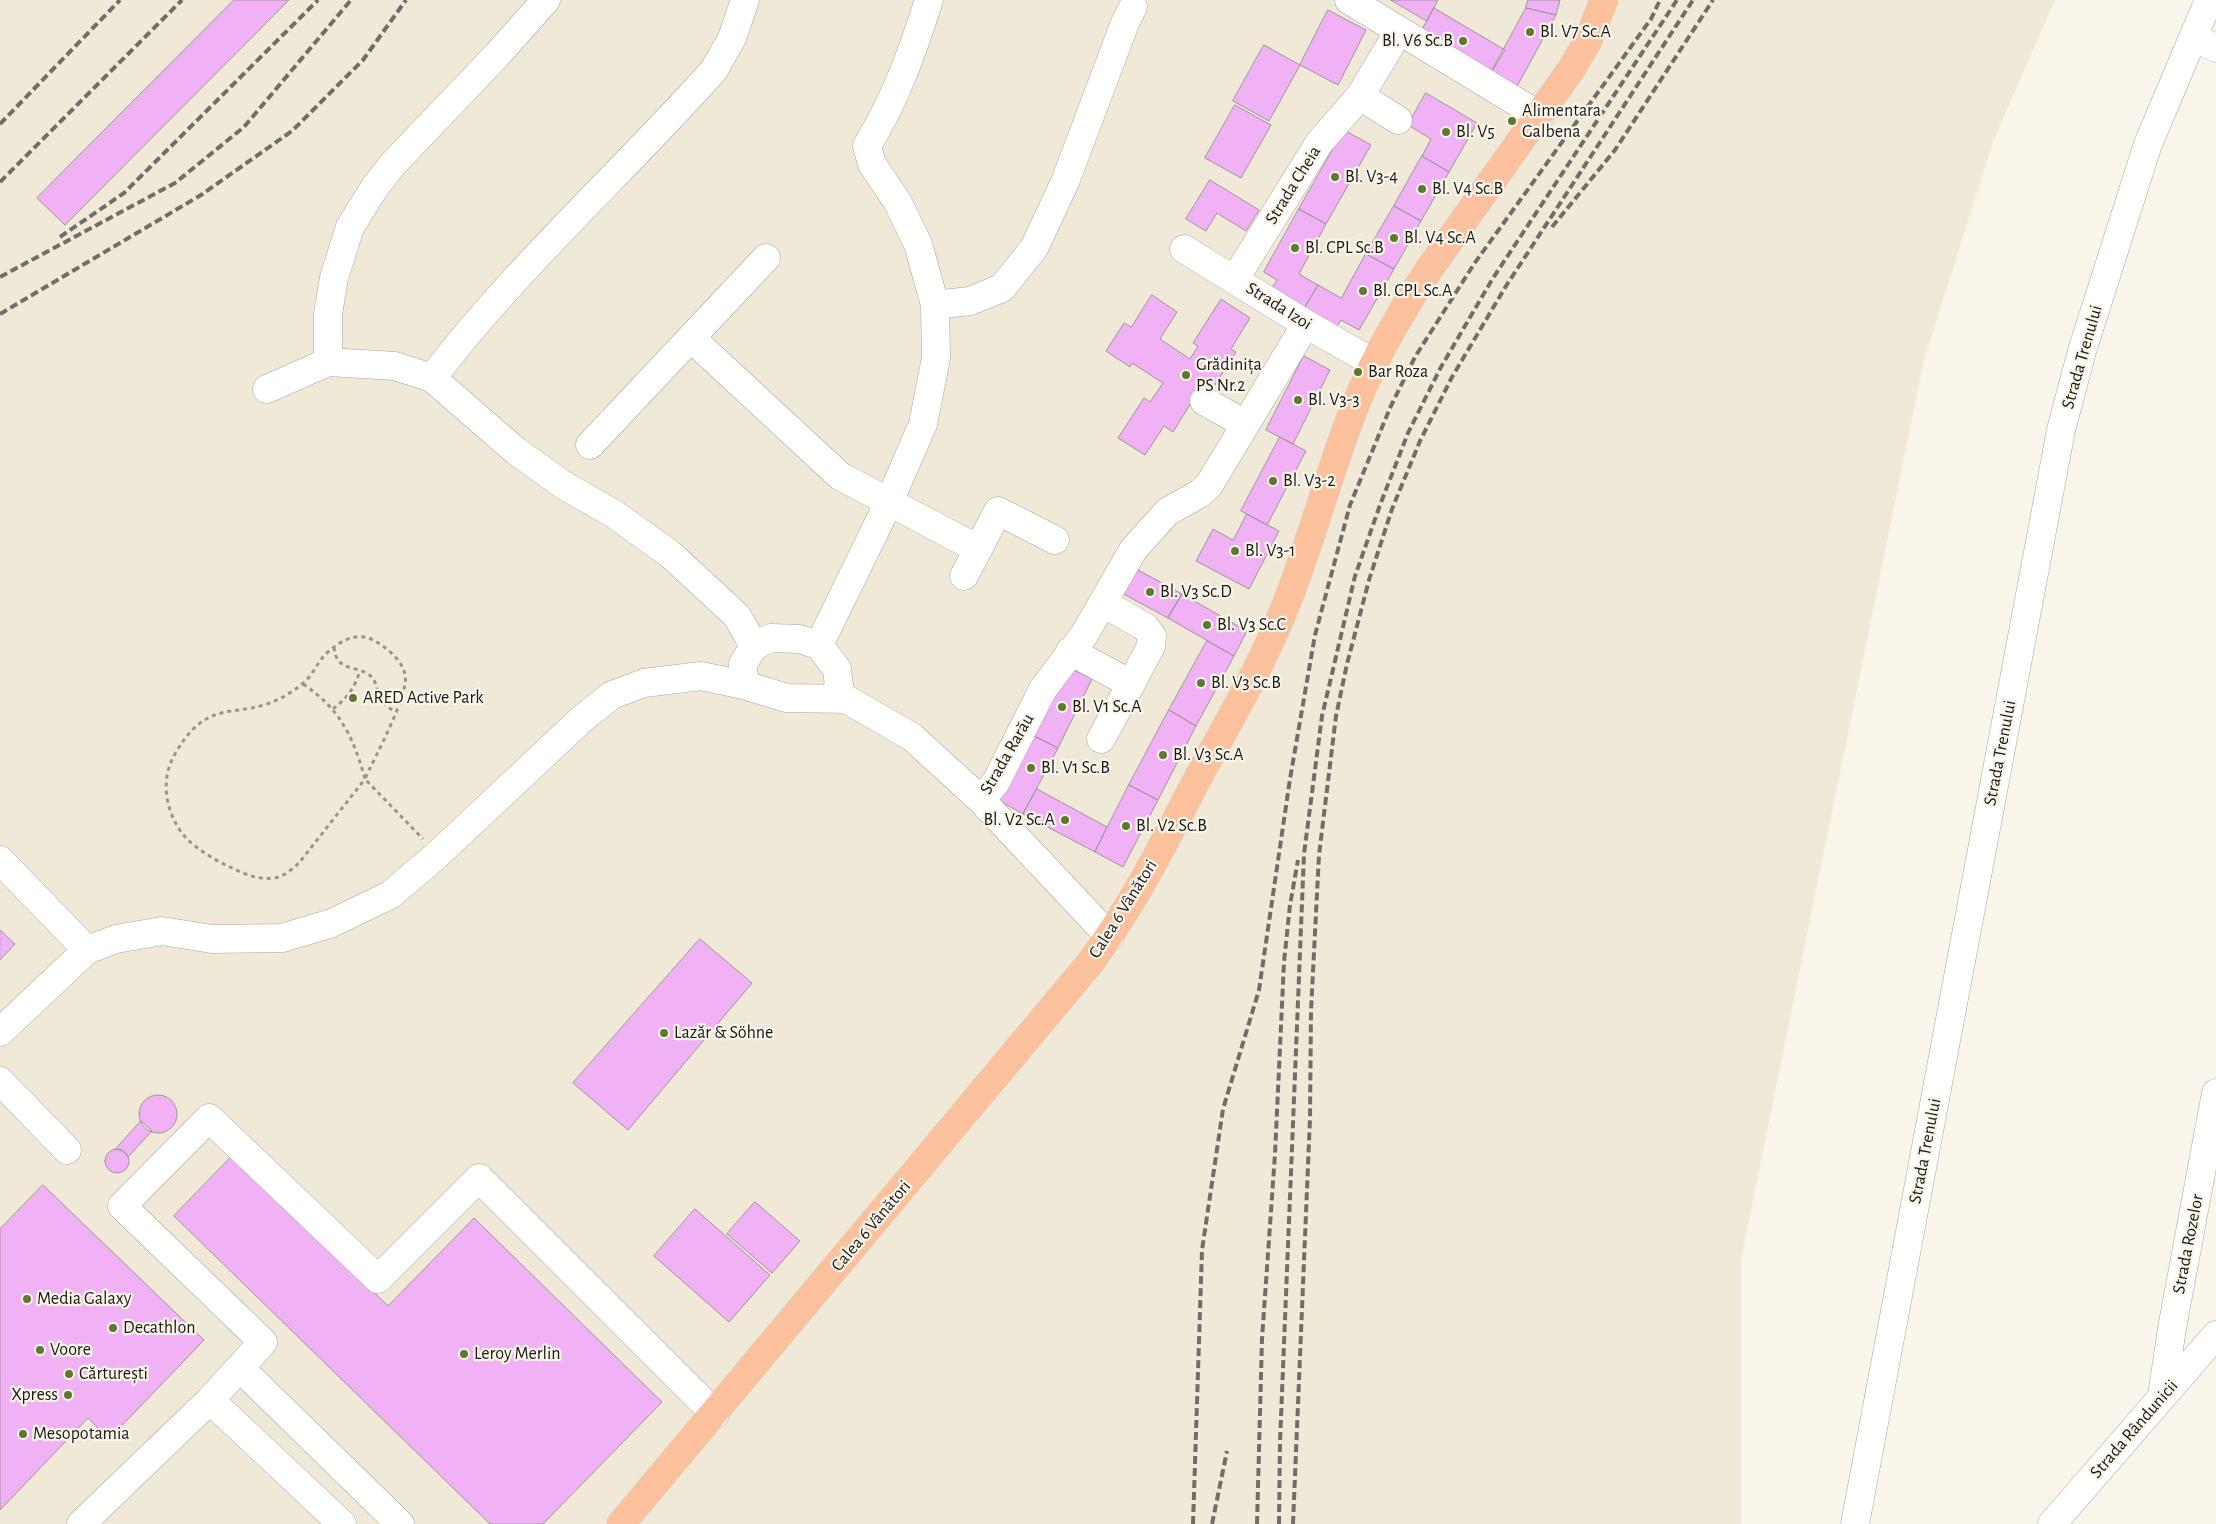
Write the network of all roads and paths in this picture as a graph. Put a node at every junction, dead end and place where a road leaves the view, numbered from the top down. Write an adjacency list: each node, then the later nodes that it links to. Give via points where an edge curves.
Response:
1 (546, 0): 19 (street, via 393,164 350,227 334,278 328,314)
2 (746, 0): 21 (street, via 732,38 714,70 523,272)
3 (929, 0): 16 (street, via 905,72 867,146 872,164 897,201 918,244)
4 (1349, 0): 8 (street)
5 (1604, 0): 11 (main road, Calea 6 Vânători, via 1588,43)
6 (2209, 0): 9 (street, Strada Trenului)
7 (1134, 7): 16 (street, via 1125,23 1065,182 1034,248 1002,288 970,302)
8 (1399, 31): 10 (street, Strada Cheia); 11 (street)
9 (2204, 43): 64 (street, Strada Trenului, via 2142,163 2082,350 2061,430)
10 (1360, 96): 12 (street); 15 (street, Strada Cheia, via 1319,143)
11 (1540, 116): 20 (main road, Calea 6 Vânători, via 1413,292)
12 (1398, 120)
13 (1184, 249): 15 (street, Strada Izoi)
14 (766, 258): 18 (street)
15 (1235, 279): 17 (street, Strada Izoi)
16 (935, 305): 26 (street, via 936,358 923,424)
17 (1306, 324): 20 (street, Strada Izoi); 24 (street, Strada Rarău)
18 (691, 338): 25 (street); 26 (street, via 840,476)
19 (328, 362): 21 (street, via 395,366); 22 (street)
20 (1374, 363): 47 (main road, Calea 6 Vânători, via 1348,425 1286,606 1268,647 1145,878)
21 (432, 378): 33 (street, via 516,451 670,554 737,616)
22 (267, 388)
23 (1204, 401): 24 (street)
24 (1244, 424): 30 (street, Strada Rarău, via 1209,485 1167,512 1146,535 1125,561)
25 (590, 445)
26 (889, 502): 28 (street); 31 (street)
27 (1055, 540): 28 (street, via 998,511)
28 (978, 549): 29 (street)
29 (964, 576)
30 (1103, 603): 34 (street, Strada Rarău); 37 (street, via 1145,627 1152,636 1151,646)
31 (819, 645): 33 (street, via 771,638); 39 (street, via 837,669 840,686)
32 (334, 646): 35 (path, via 338,660); 36 (path); 41 (path, via 359,636 372,639 396,656 405,674 404,691)
33 (754, 646): 38 (street, via 743,664)
34 (1070, 651): 37 (street); 44 (street, Strada Rarău, via 1043,689 996,782)
35 (360, 671): 40 (path, via 354,689); 41 (path, via 370,674 384,704)
36 (303, 684): 40 (path); 43 (path, via 268,704 218,713 191,730 174,755 165,788 166,799 186,838 213,858 241,872 260,878 276,878 299,862)
37 (1131, 684): 42 (street)
38 (744, 685): 39 (street, via 787,698); 45 (street, via 701,676 644,683 612,695)
39 (833, 697): 44 (street, via 846,699 912,737)
40 (333, 709): 43 (path, via 343,723)
41 (395, 712): 43 (path)
42 (1101, 739)
43 (365, 779): 45 (path)
44 (981, 800): 47 (street, Strada Rarău)
45 (438, 855): 48 (street, via 390,895 332,923 282,938 212,939 162,932 116,939)
46 (0, 860): 48 (street)
47 (1110, 937): 58 (main road, Calea 6 Vânători)
48 (87, 950): 49 (street)
49 (0, 1032)
50 (0, 1081): 52 (street)
51 (2216, 1093): 55 (street, Strada Rozelor)
52 (66, 1150)
53 (2216, 1335): 55 (street, Strada Rândunicii)
54 (240, 1368): 56 (street); 57 (street); 58 (street, via 263,1342 122,1206 209,1118 378,1279 479,1178)
55 (2162, 1396): 65 (street, Strada Rândunicii)
56 (210, 1400): 59 (street); 60 (street)
57 (278, 1406): 59 (street, via 259,1404 251,1410 246,1418); 62 (street)
58 (715, 1414): 63 (main road, Calea 6 Vânători)
59 (247, 1437): 61 (street)
60 (81, 1524)
61 (342, 1524)
62 (400, 1524)
63 (621, 1524)
64 (1855, 1524)
65 (2052, 1524)

